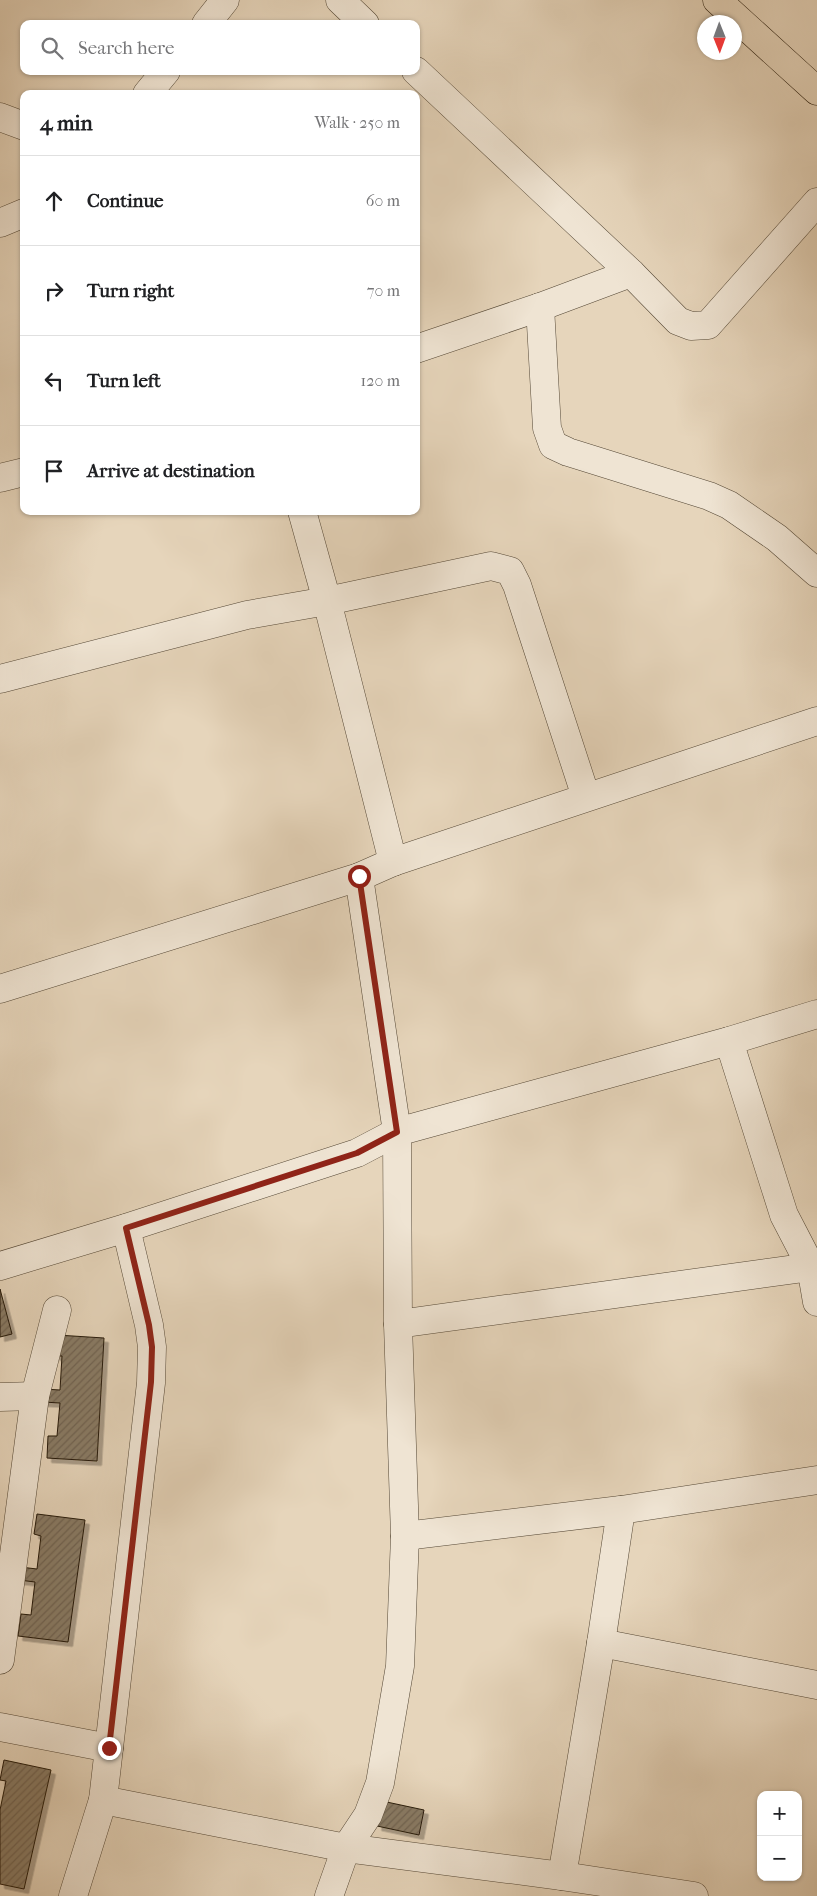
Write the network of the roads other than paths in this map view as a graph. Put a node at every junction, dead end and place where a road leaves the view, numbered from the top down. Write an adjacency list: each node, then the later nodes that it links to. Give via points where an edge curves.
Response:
1 (225, 0): 4 (street)
2 (340, 0): 5 (street)
3 (716, 0): 9 (main road)
4 (209, 20)
5 (361, 20)
6 (163, 75): 8 (street)
7 (420, 75): 15 (street)
8 (150, 90)
9 (817, 91)
10 (0, 117): 11 (street)
11 (20, 124)
12 (817, 202): 15 (street, via 708,325 691,326 678,321)
13 (20, 215): 14 (street)
14 (0, 223)
15 (631, 273): 16 (street)
16 (540, 307): 17 (street); 21 (street, via 547,428 553,445 729,505 777,538)
17 (420, 348)
18 (20, 473): 19 (street)
19 (0, 478)
20 (303, 515): 22 (street)
21 (817, 573)
22 (327, 601): 23 (street, via 247,615); 25 (street, via 491,566 510,571); 26 (street)
23 (0, 679)
24 (817, 720): 25 (street)
25 (586, 797): 26 (street)
26 (393, 862): 27 (street)
27 (359, 876): 28 (street); 31 (street)
28 (0, 989)
29 (817, 1014): 30 (street)
30 (729, 1041): 31 (street); 34 (street, via 784,1214)
31 (397, 1132): 32 (street, via 357,1153); 37 (street)
32 (126, 1228): 33 (street); 47 (street, via 149,1325 151,1382)
33 (0, 1266)
34 (814, 1266): 35 (street); 37 (street)
35 (817, 1302)
36 (57, 1310): 38 (street)
37 (398, 1324): 42 (street)
38 (35, 1396): 39 (street); 44 (street)
39 (0, 1397)
40 (817, 1480): 41 (street)
41 (621, 1510): 42 (street); 43 (street)
42 (405, 1536): 49 (street, via 400,1666 380,1783 368,1815)
43 (601, 1644): 45 (street); 50 (street)
44 (0, 1660)
45 (817, 1685)
46 (0, 1727): 47 (street)
47 (109, 1748): 48 (street)
48 (102, 1800): 49 (street); 51 (street)
49 (346, 1848): 50 (street); 52 (street)
50 (562, 1876): 53 (street)
51 (73, 1896)
52 (329, 1896)
53 (694, 1896)

